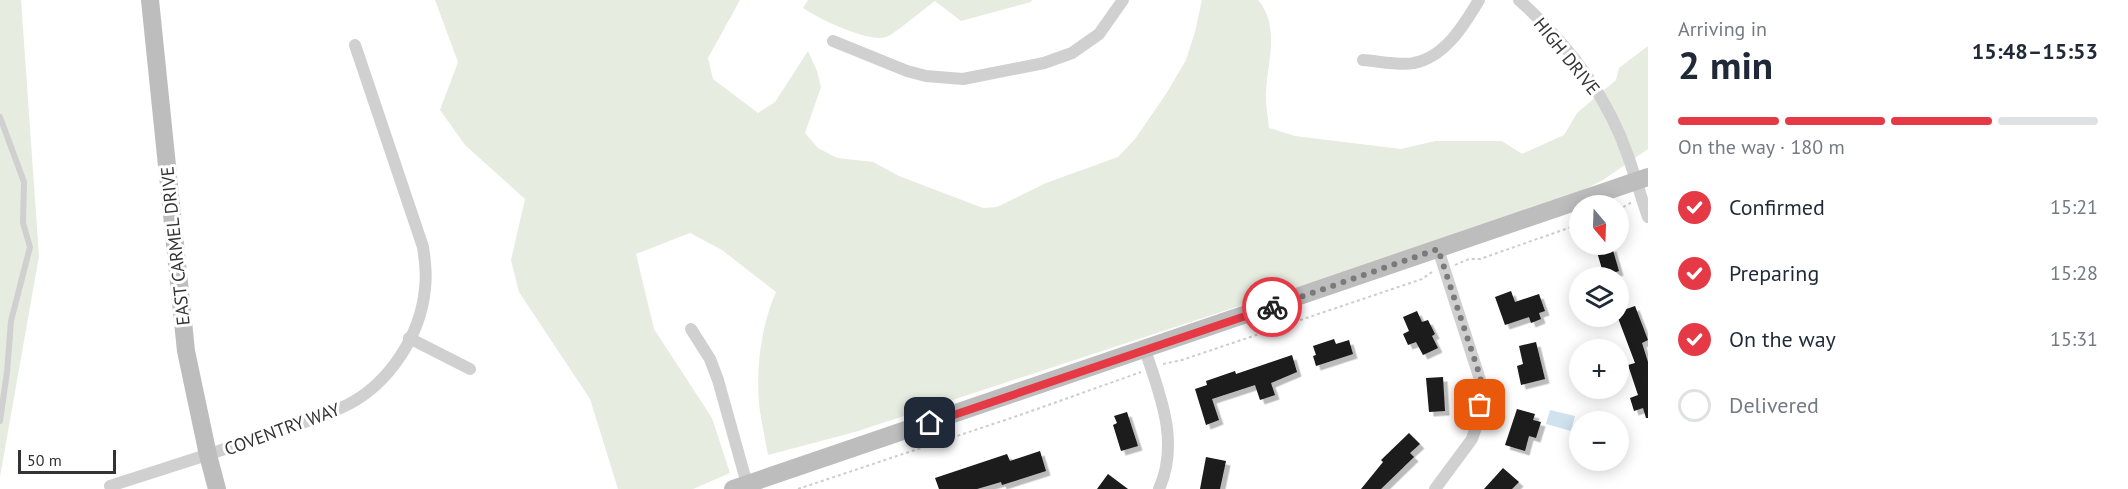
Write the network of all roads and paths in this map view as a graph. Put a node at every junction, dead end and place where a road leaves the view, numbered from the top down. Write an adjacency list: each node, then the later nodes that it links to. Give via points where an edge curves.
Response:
1 (150, 0): 22 (street, EAST CARMEL DRIVE, via 186,351)
2 (1123, 0): 5 (street, via 1098,34 1072,53 1044,63 963,79 907,71)
3 (1479, 0): 7 (street, via 1465,24 1431,57 1413,63)
4 (1519, 0): 9 (street, HIGH DRIVE, via 1592,82)
5 (833, 40)
6 (355, 45): 17 (street, COVENTRY WAY, via 423,247 425,289)
7 (1363, 60)
8 (0, 117): 21 (lane, via 24,182 23,223 30,247 11,321)
9 (1642, 179): 12 (street, HIGH DRIVE); 14 (street)
10 (1634, 201): 11 (path)
11 (1629, 204)
12 (1648, 217)
13 (1569, 228): 15 (path)
14 (1438, 249): 15 (street); 18 (street)
15 (1445, 268): 19 (path, via 1422,279); 28 (street, via 1483,389 1472,439)
16 (691, 329): 24 (street, via 718,380)
17 (410, 338): 20 (street); 22 (street, COVENTRY WAY, via 376,386 350,404)
18 (1145, 350): 19 (street); 24 (street)
19 (1151, 368): 26 (path); 27 (street, via 1169,441 1165,475)
20 (470, 369)
21 (0, 421)
22 (208, 455): 23 (street, COVENTRY WAY); 25 (street, EAST CARMEL DRIVE)
23 (110, 486)
24 (740, 487)
25 (217, 489)
26 (798, 489)
27 (1159, 489)
28 (1435, 489)

